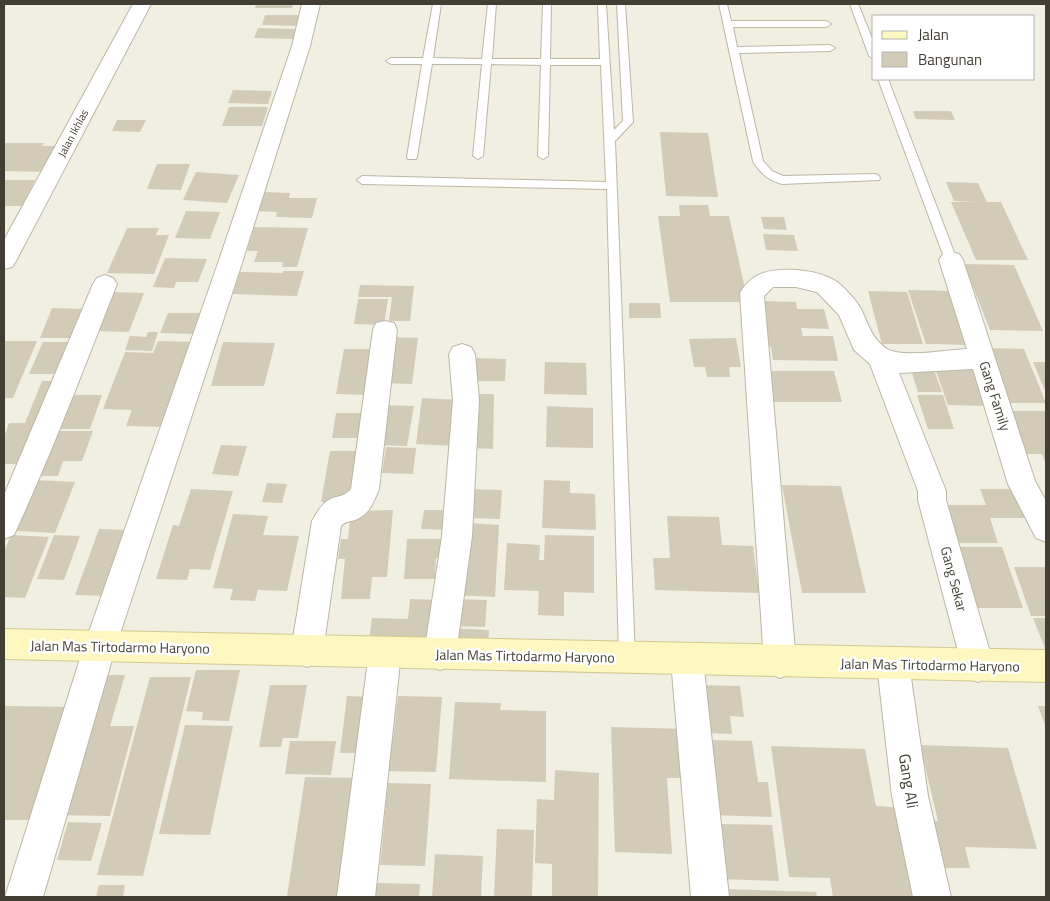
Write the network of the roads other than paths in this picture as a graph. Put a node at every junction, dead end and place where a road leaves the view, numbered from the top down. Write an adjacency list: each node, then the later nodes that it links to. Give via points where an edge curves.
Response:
1 (142, 4): 29 (street, Jalan Ikhlas)
2 (311, 4): 38 (street, via 301,46 229,266)
3 (436, 4): 15 (lane)
4 (492, 4): 17 (lane)
5 (547, 4): 18 (lane)
6 (602, 4): 19 (lane)
7 (621, 4): 21 (lane, via 628,122)
8 (724, 4): 10 (lane)
9 (854, 4): 14 (lane)
10 (728, 24): 11 (lane); 13 (lane)
11 (826, 24)
12 (830, 48): 13 (lane)
13 (734, 50): 25 (lane, via 758,161 770,177 782,180)
14 (872, 51)
15 (428, 60): 16 (lane); 17 (lane); 24 (lane)
16 (391, 61)
17 (488, 62): 18 (lane); 22 (lane)
18 (545, 62): 19 (lane); 23 (lane)
19 (606, 62): 21 (lane)
20 (882, 80): 28 (lane)
21 (609, 141): 27 (lane)
22 (478, 156)
23 (543, 156)
24 (412, 158)
25 (875, 178)
26 (362, 180): 27 (lane)
27 (612, 186): 42 (lane)
28 (951, 260): 34 (street, Gang Family)
29 (4, 261)
30 (105, 284): 35 (street, via 30,471)
31 (385, 330): 39 (street, via 364,489 362,497 352,508 337,510 327,521)
32 (462, 354): 41 (street, via 466,400 457,536)
33 (881, 358): 34 (street, via 901,363); 44 (street, via 862,343 849,310 825,285 796,278 767,278 752,293); 46 (street, Gang Sekar, via 932,491)
34 (982, 358): 36 (street, Gang Family, via 1022,484)
35 (4, 526)
36 (1046, 529)
37 (4, 644): 38 (street, Jalan Mas Tirtodarmo Haryono)
38 (100, 646): 39 (street, Jalan Mas Tirtodarmo Haryono); 48 (street)
39 (307, 651): 40 (street, Jalan Mas Tirtodarmo Haryono)
40 (385, 653): 41 (street, Jalan Mas Tirtodarmo Haryono); 49 (street)
41 (440, 654): 42 (street, Jalan Mas Tirtodarmo Haryono)
42 (627, 658): 43 (street, Jalan Mas Tirtodarmo Haryono)
43 (688, 660): 44 (street, Jalan Mas Tirtodarmo Haryono); 50 (street)
44 (780, 662): 45 (street, Jalan Mas Tirtodarmo Haryono)
45 (893, 664): 46 (street, Jalan Mas Tirtodarmo Haryono); 51 (street, Gang Ali, via 910,796)
46 (978, 666): 47 (street, Jalan Mas Tirtodarmo Haryono)
47 (1046, 666)
48 (24, 897)
49 (356, 897)
50 (710, 897)
51 (932, 897)

